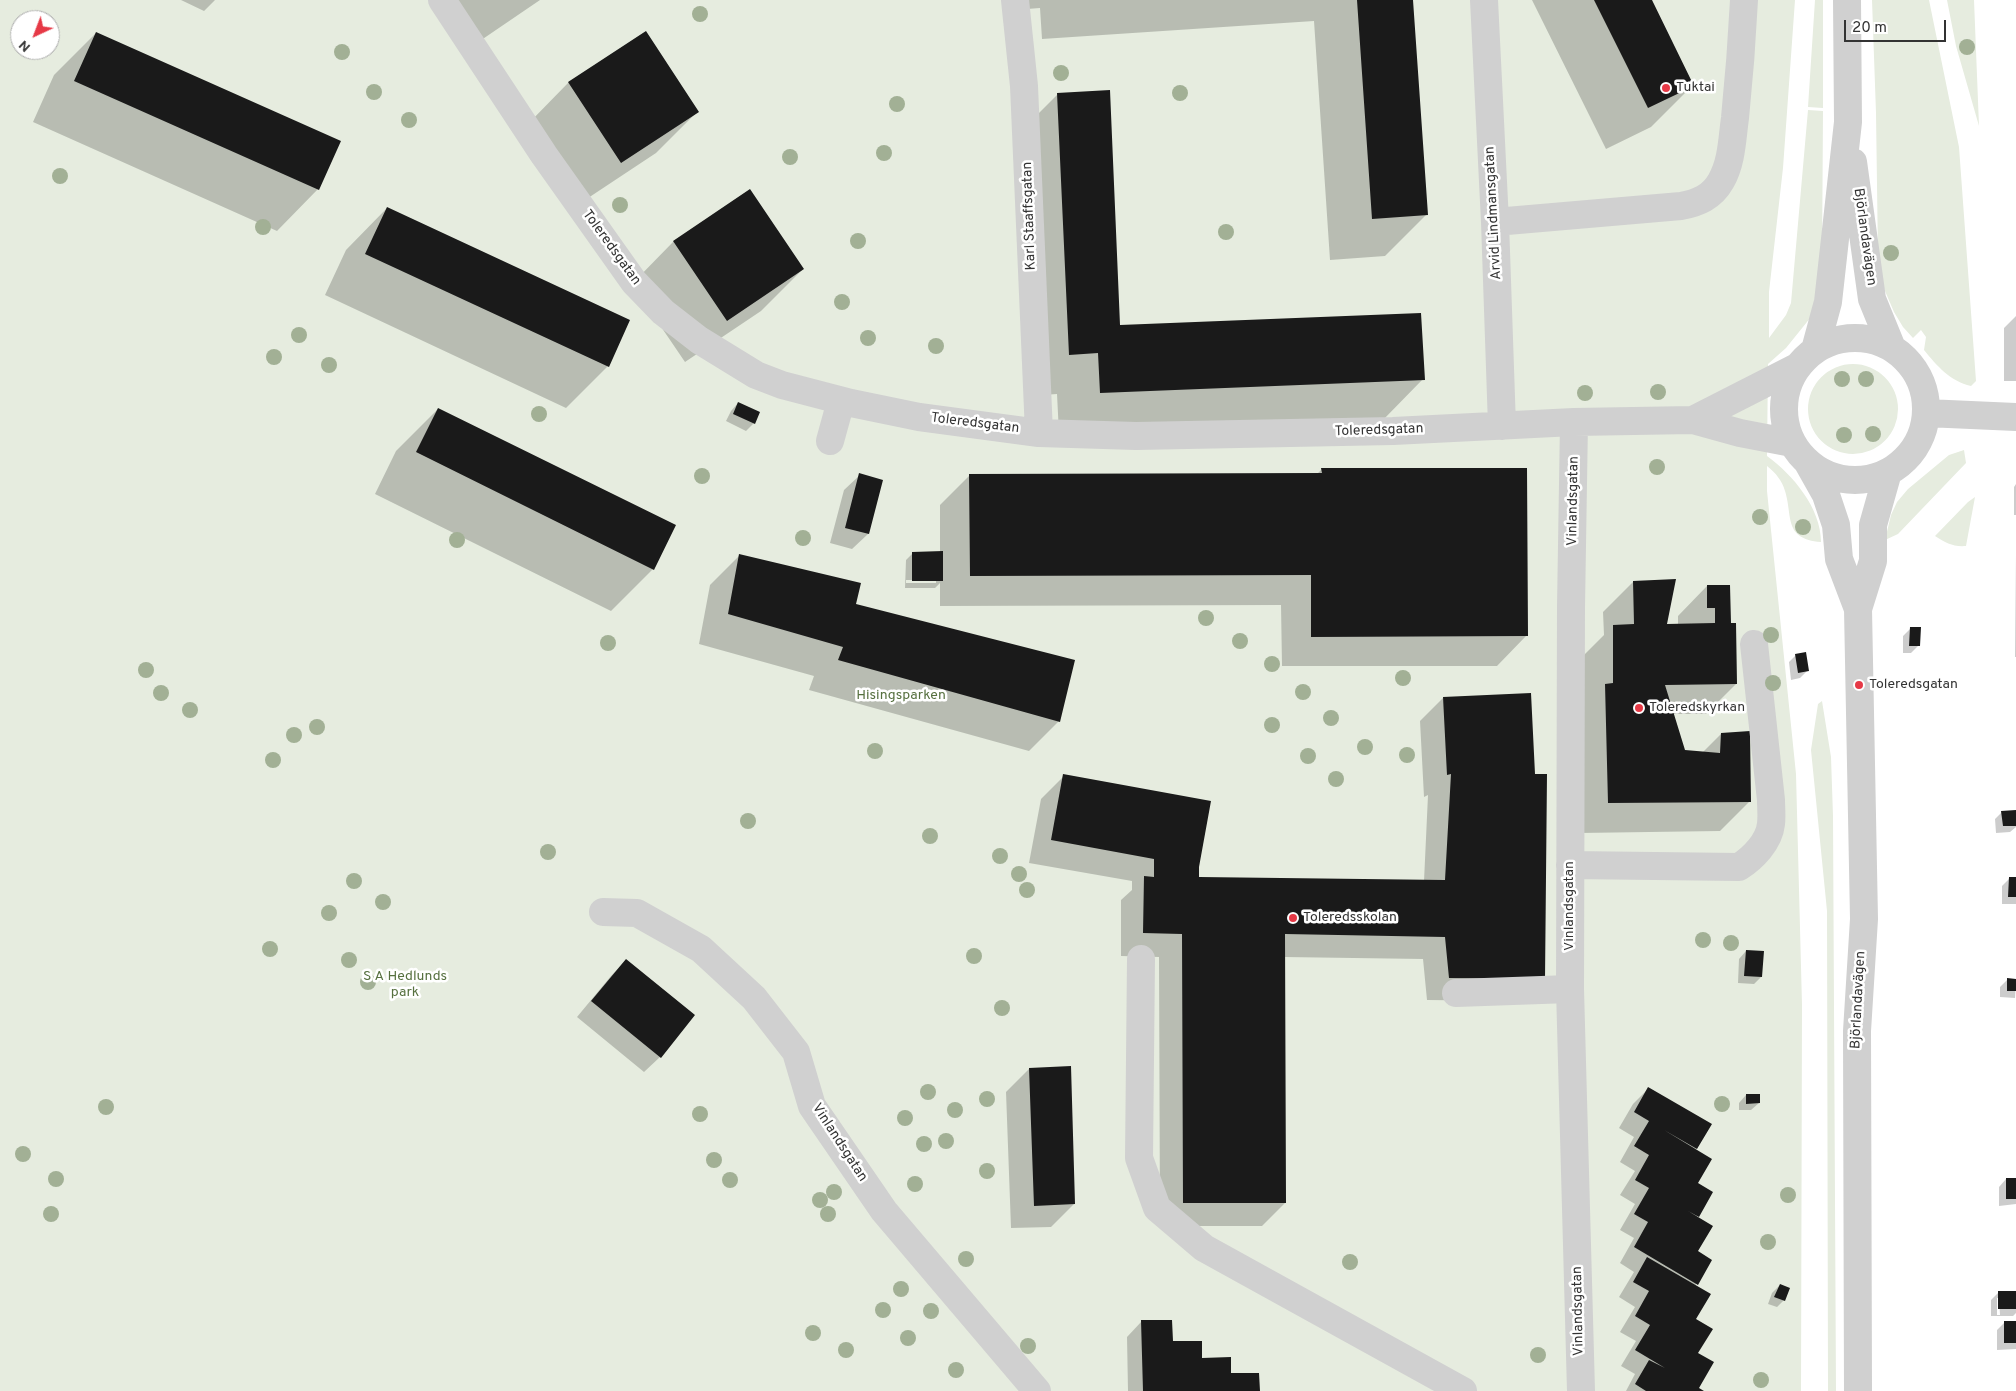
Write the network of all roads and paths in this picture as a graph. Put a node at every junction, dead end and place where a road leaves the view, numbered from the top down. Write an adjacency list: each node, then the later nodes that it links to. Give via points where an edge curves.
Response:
1 (442, 0): 10 (street, Toleredsgatan, via 555,171 634,282 699,340 756,375)
2 (1016, 0): 16 (street, Karl Staaffsgatan, via 1024,86)
3 (1484, 0): 7 (street, Arvid Lindmansgatan)
4 (1744, 0): 7 (street, via 1741,64 1730,160 1712,194 1698,203 1681,206)
5 (1847, 0): 6 (street, Björlandavägen)
6 (1848, 122): 8 (street, Björlandavägen, via 1872,299); 9 (street, Björlandavägen, via 1828,302)
7 (1495, 222): 15 (street, Arvid Lindmansgatan)
8 (1892, 348): 9 (street, Björlandavägen, via 1873,340 1853,337 1833,341); 11 (street, Björlandavägen, via 1914,369 1925,397)
9 (1806, 358): 13 (street, Toleredsgatan); 18 (street, Björlandavägen, via 1789,381 1784,404 1786,428)
10 (841, 401): 16 (street, Toleredsgatan, via 919,417); 17 (street)
11 (1926, 413): 12 (street); 19 (street, Björlandavägen, via 1915,447)
12 (2016, 417)
13 (1693, 420): 14 (street, Toleredsgatan); 18 (street, Toleredsgatan)
14 (1574, 422): 15 (street, Toleredsgatan); 22 (street, Vinlandsgatan)
15 (1502, 426): 16 (street, Toleredsgatan, via 1146,436)
16 (1039, 433)
17 (830, 441)
18 (1800, 452): 19 (street, Björlandavägen, via 1828,475 1852,480); 20 (street, Björlandavägen, via 1826,495 1836,525 1839,559)
19 (1888, 472): 20 (street, Björlandavägen, via 1873,525 1873,561)
20 (1858, 609): 30 (street, Björlandavägen, via 1864,919 1857,1032)
21 (1754, 644): 22 (street, via 1771,825 1752,858 1739,867)
22 (1570, 865): 25 (street, Vinlandsgatan)
23 (603, 912): 27 (street, Vinlandsgatan, via 637,913 702,949 754,998 796,1052 812,1106 884,1211)
24 (1141, 959): 28 (street, via 1139,1158 1157,1208 1204,1248)
25 (1570, 989): 26 (street); 29 (street, Vinlandsgatan)
26 (1456, 993)
27 (1037, 1391)
28 (1463, 1391)
29 (1581, 1391)
30 (1858, 1391)

